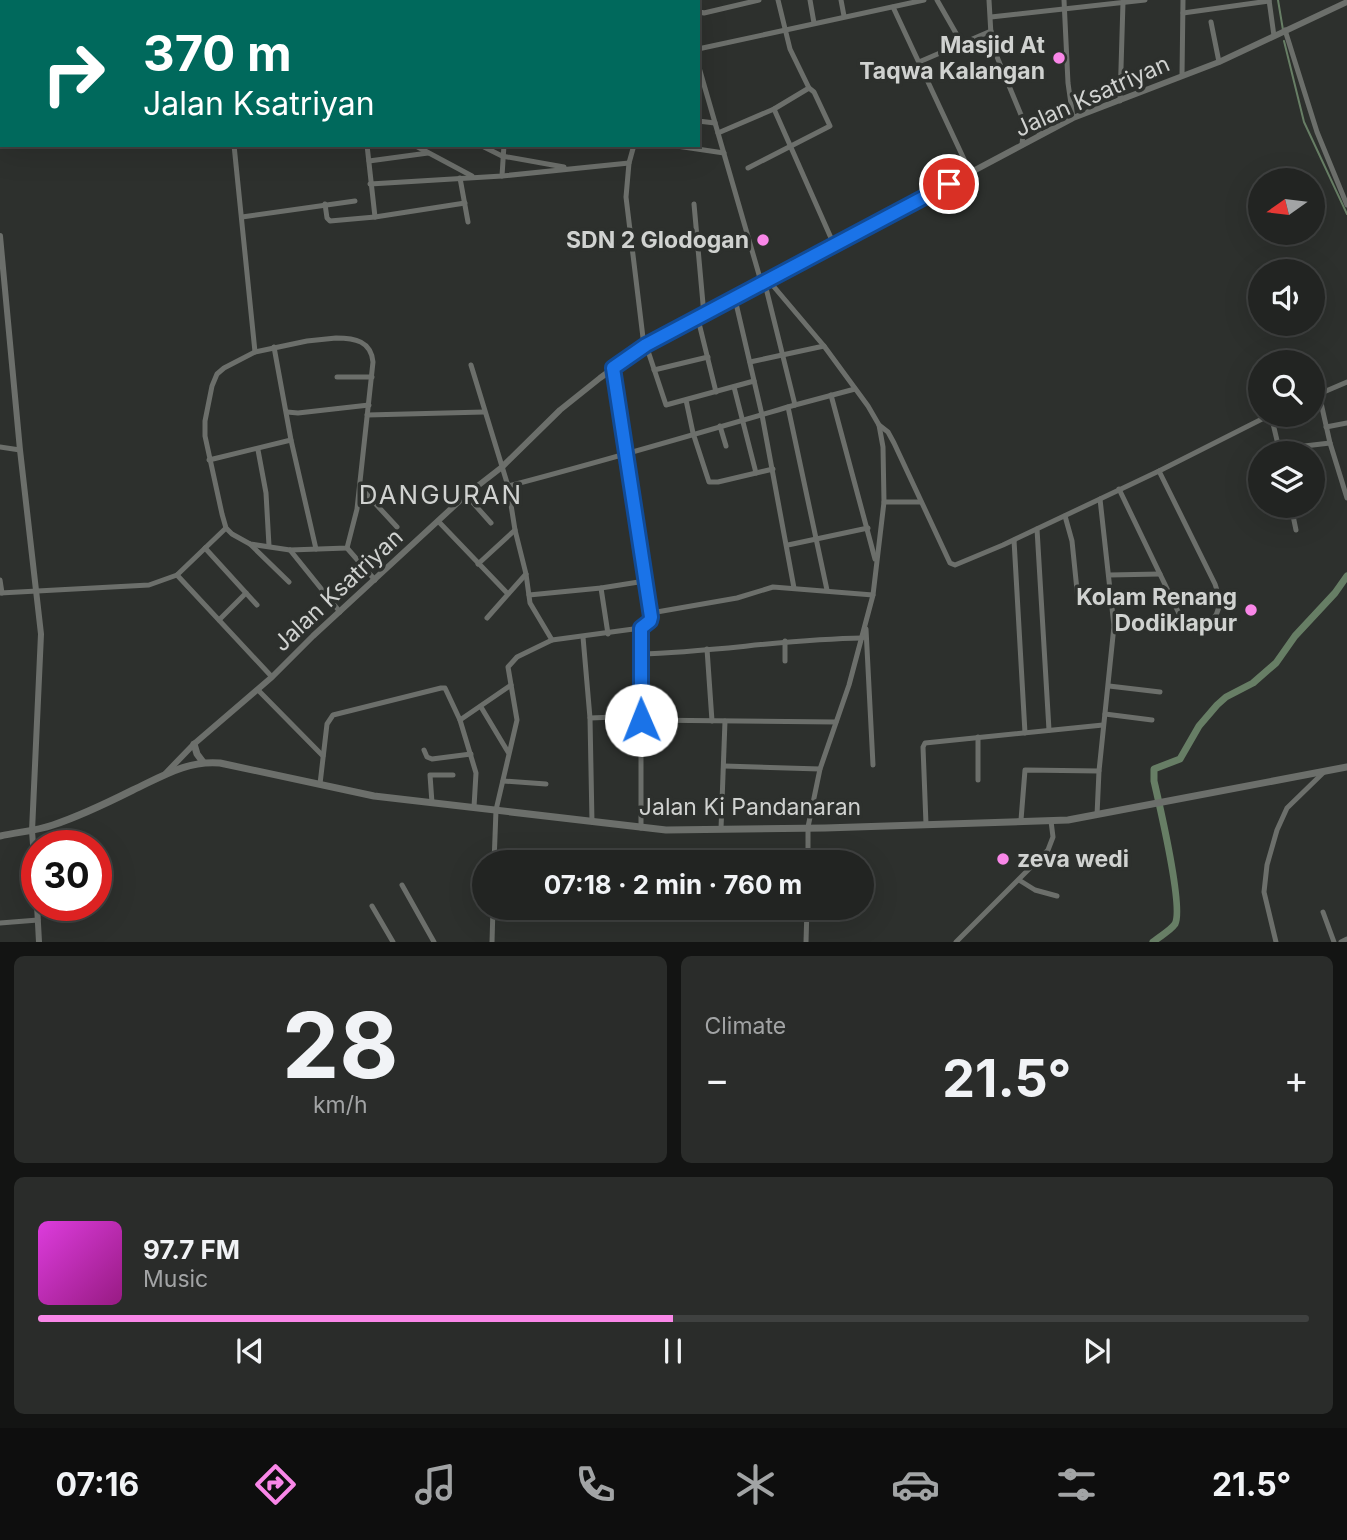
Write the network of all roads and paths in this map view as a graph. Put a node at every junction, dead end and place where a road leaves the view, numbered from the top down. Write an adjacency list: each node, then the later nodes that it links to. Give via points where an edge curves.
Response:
1 (759, 0): 18 (street)
2 (778, 0): 25 (street)
3 (810, 0): 24 (street)
4 (841, 0): 21 (street)
5 (872, 0): 19 (street)
6 (924, 0): 14 (street)
7 (937, 0): 28 (street)
8 (989, 0): 22 (street)
9 (1064, 0): 17 (street)
10 (1144, 0): 12 (street)
11 (1183, 0): 20 (street)
12 (1123, 1): 17 (street); 35 (street)
13 (1269, 1): 20 (street); 27 (street)
14 (904, 2): 16 (street)
15 (1347, 2): 27 (street, Jalan Ksatriyan)
16 (893, 7): 19 (street); 30 (street)
17 (1065, 9): 22 (street); 37 (street)
18 (700, 10)
19 (874, 10): 21 (street)
20 (1184, 13): 33 (street)
21 (844, 16): 24 (street)
22 (991, 17): 26 (street)
23 (1211, 22): 31 (street)
24 (814, 23): 25 (street)
25 (784, 29): 29 (street); 34 (street)
26 (991, 31): 28 (street); 39 (street)
27 (1281, 33): 31 (street, Jalan Ksatriyan); 68 (street)
28 (961, 42): 30 (street)
29 (700, 49)
30 (919, 62): 59 (street)
31 (1219, 62): 33 (street, Jalan Ksatriyan)
32 (700, 71): 40 (street)
33 (1182, 76): 35 (street, Jalan Ksatriyan)
34 (809, 88): 36 (street); 51 (street, via 830,126)
35 (1120, 101): 37 (street, Jalan Ksatriyan)
36 (774, 109): 41 (street); 51 (street)
37 (1073, 118): 42 (street, Jalan Ksatriyan)
38 (700, 121): 40 (street)
39 (1024, 122): 42 (street); 43 (street)
40 (715, 123): 41 (street)
41 (718, 133): 53 (street)
42 (1042, 135): 43 (street, Jalan Ksatriyan)
43 (1022, 145): 59 (street, Jalan Ksatriyan)
44 (234, 147): 69 (street)
45 (367, 147): 55 (street)
46 (418, 147): 52 (street)
47 (484, 147): 54 (street)
48 (504, 147): 54 (street)
49 (633, 147): 56 (street)
50 (683, 147): 53 (street)
51 (790, 147): 58 (street); 75 (street)
52 (428, 153): 55 (street); 61 (street)
53 (723, 153): 73 (street)
54 (502, 156): 57 (street); 60 (street)
55 (369, 161): 63 (street)
56 (629, 163): 57 (street); 79 (street, via 626,197)
57 (571, 168): 60 (street)
58 (748, 168)
59 (970, 172): 75 (street, Jalan Ksatriyan)
60 (502, 176): 61 (street)
61 (474, 177): 62 (street)
62 (460, 178): 63 (street); 65 (street)
63 (370, 184): 70 (street)
64 (355, 201): 66 (street)
65 (465, 203): 70 (street); 71 (street)
66 (325, 204): 69 (street); 70 (street, via 330,221)
67 (694, 204): 74 (street)
68 (1347, 205)
69 (242, 216): 82 (street)
70 (375, 217)
71 (468, 222)
72 (0, 236): 118 (street)
73 (748, 238): 74 (street); 76 (street)
74 (699, 244): 78 (street)
75 (835, 247): 76 (street, Jalan Ksatriyan)
76 (766, 283): 77 (street, Jalan Ksatriyan); 80 (street); 83 (street)
77 (736, 299): 78 (street, Jalan Ksatriyan); 85 (street)
78 (701, 317): 79 (street, Jalan Ksatriyan); 84 (street)
79 (645, 346): 87 (street, Jalan Ksatriyan); 88 (street)
80 (824, 346): 83 (street); 94 (street)
81 (274, 347): 82 (street); 90 (street, via 336,338 361,341 371,352); 101 (street)
82 (255, 352): 121 (street, via 224,368 214,379 205,421)
83 (783, 355): 85 (street); 100 (street)
84 (708, 357): 88 (street); 96 (street)
85 (750, 362): 91 (street)
86 (471, 365): 102 (street)
87 (613, 368): 120 (street); 122 (street, Jalan Ksatriyan)
88 (654, 370): 98 (street, via 665,404)
89 (337, 377): 90 (street)
90 (372, 377): 99 (street)
91 (754, 382): 93 (street); 104 (street)
92 (1347, 382): 95 (street)
93 (734, 387): 96 (street); 105 (street)
94 (855, 389): 97 (street); 108 (street)
95 (1325, 391)
96 (716, 392): 98 (street)
97 (831, 395): 100 (street); 140 (street)
98 (686, 400): 112 (street)
99 (369, 405): 101 (street); 103 (street)
100 (791, 406): 104 (street); 144 (street)
101 (288, 412): 113 (street)
102 (484, 412): 103 (street); 122 (street)
103 (368, 415): 127 (street)
104 (762, 415): 105 (street); 123 (street)
105 (744, 420): 109 (street); 125 (street)
106 (1325, 422): 111 (street)
107 (1347, 424): 111 (street)
108 (880, 425): 132 (street); 133 (street, via 890,435)
109 (720, 426): 112 (street); 116 (street)
110 (1248, 426): 124 (street)
111 (1326, 427): 114 (street)
112 (693, 433): 120 (street); 125 (street, via 710,483)
113 (291, 440): 119 (street); 151 (street)
114 (1330, 443): 115 (street); 130 (street)
115 (1325, 444)
116 (726, 446)
117 (0, 447): 118 (street)
118 (20, 450): 166 (street)
119 (258, 450): 121 (street); 148 (street)
120 (626, 455): 126 (street); 161 (street)
121 (209, 460): 139 (street)
122 (502, 467): 126 (street); 129 (street, Jalan Ksatriyan)
123 (773, 469): 125 (street); 147 (street)
124 (1159, 471): 128 (street); 180 (street, via 1220,599 1213,619)
125 (756, 473)
126 (508, 486): 142 (street)
127 (360, 487): 138 (street); 150 (street)
128 (1119, 489): 131 (street); 156 (street)
129 (466, 495): 136 (street, Jalan Ksatriyan); 137 (street)
130 (1347, 498)
131 (1100, 499): 134 (street); 158 (street)
132 (884, 502): 133 (street); 153 (street)
133 (922, 502): 145 (street, via 953,565)
134 (1065, 516): 141 (street); 172 (street)
135 (1294, 518): 143 (street)
136 (438, 522): 154 (street); 160 (street, Jalan Ksatriyan)
137 (491, 523)
138 (397, 527)
139 (226, 528): 146 (street); 149 (street)
140 (867, 528): 144 (street); 153 (street)
141 (1037, 529): 145 (street); 205 (street)
142 (515, 530): 154 (street); 155 (street)
143 (1296, 530)
144 (817, 540): 147 (street); 165 (street)
145 (1014, 540): 206 (street)
146 (250, 544): 148 (street); 162 (street)
147 (788, 545): 164 (street)
148 (269, 546): 152 (street)
149 (205, 548): 157 (street); 168 (street)
150 (347, 548): 151 (street); 160 (street)
151 (316, 549): 152 (street)
152 (290, 550): 174 (street)
153 (876, 562): 171 (street)
154 (478, 564): 169 (street)
155 (526, 574): 169 (street); 170 (street)
156 (1160, 574): 158 (street); 180 (street)
157 (177, 575): 166 (street, via 140,586); 177 (street)
158 (1109, 575): 179 (street)
159 (0, 580): 167 (street)
160 (374, 580): 174 (street, Jalan Ksatriyan)
161 (645, 581): 163 (street); 175 (street)
162 (289, 582)
163 (601, 588): 170 (street); 182 (street)
164 (794, 589): 165 (street); 175 (street, via 769,588)
165 (827, 590): 171 (street)
166 (37, 591): 167 (street); 237 (street, via 41,635)
167 (1, 593)
168 (246, 593): 173 (street); 177 (street)
169 (508, 594): 176 (street)
170 (528, 595): 185 (street)
171 (873, 595): 178 (street)
172 (1078, 600)
173 (257, 605)
174 (340, 612): 190 (street, Jalan Ksatriyan)
175 (651, 613): 181 (street, via 650,621)
176 (487, 618)
177 (219, 620): 190 (street)
178 (866, 622): 184 (street); 214 (street)
179 (1114, 626): 180 (street); 192 (street)
180 (1185, 626)
181 (641, 628): 182 (street); 188 (street)
182 (608, 634): 183 (street)
183 (583, 637): 185 (street); 197 (street)
184 (862, 638): 186 (street); 203 (street)
185 (552, 640): 191 (street, via 511,661)
186 (785, 641): 187 (street); 189 (street)
187 (707, 649): 188 (street); 201 (street)
188 (640, 654): 198 (street)
189 (785, 661)
190 (272, 677): 193 (street, Jalan Ksatriyan)
191 (511, 685): 195 (street); 210 (street, via 517,720)
192 (1109, 687): 194 (street); 196 (street)
193 (258, 690): 208 (street, Jalan Ksatriyan); 212 (street)
194 (1160, 692)
195 (481, 707): 199 (street); 210 (street)
196 (1105, 714): 200 (street); 204 (street)
197 (590, 718): 198 (street); 232 (street)
198 (640, 718): 201 (street); 235 (street)
199 (460, 720): 211 (street); 212 (street, via 445,688 339,713 327,723)
200 (1152, 720)
201 (712, 721): 202 (street)
202 (725, 721): 203 (street); 215 (street)
203 (836, 722): 217 (street)
204 (1103, 725): 205 (street); 218 (street)
205 (1049, 730): 206 (street)
206 (1025, 733): 207 (street)
207 (978, 737): 222 (street); 233 (street, via 924,745)
208 (194, 744): 213 (main road); 219 (street, Jalan Ksatriyan)
209 (424, 750): 211 (street, via 432,759)
210 (508, 753): 223 (street)
211 (471, 754): 227 (street, via 476,772)
212 (323, 756): 224 (street)
213 (203, 762): 219 (main road, Jalan Ki Pandanaran); 224 (main road, Jalan Ki Pandanaran)
214 (873, 765)
215 (724, 766): 217 (street); 236 (street)
216 (1347, 767): 220 (main road, Jalan Ki Pandanaran)
217 (820, 769): 234 (street)
218 (1099, 771): 229 (street); 230 (street, via 1025,770)
219 (166, 772): 237 (main road, Jalan Ki Pandanaran, via 101,805)
220 (1324, 772): 229 (main road, Jalan Ki Pandanaran); 259 (street, via 1287,808 1277,830 1264,892)
221 (453, 775): 226 (street, via 430,775)
222 (978, 780)
223 (503, 781): 225 (street); 228 (street)
224 (320, 783): 226 (main road, Jalan Ki Pandanaran)
225 (546, 784)
226 (432, 803): 227 (main road, Jalan Ki Pandanaran)
227 (474, 807): 228 (main road, Jalan Ki Pandanaran)
228 (496, 810): 232 (main road, Jalan Ki Pandanaran); 240 (street)
229 (1097, 815): 231 (main road, Jalan Ki Pandanaran)
230 (1021, 820): 231 (main road, Jalan Ki Pandanaran); 233 (main road, Jalan Ki Pandanaran)
231 (1051, 821): 242 (street, via 1051,847)
232 (592, 822): 235 (main road, Jalan Ki Pandanaran)
233 (926, 824): 234 (main road, Jalan Ki Pandanaran)
234 (808, 827): 236 (main road, Jalan Ki Pandanaran); 241 (street)
235 (641, 828): 236 (main road, Jalan Ki Pandanaran)
236 (721, 829)
237 (36, 830)
238 (21, 832): 239 (main road, Jalan Ki Pandanaran)
239 (0, 836)
240 (494, 850)
241 (808, 850)
242 (1019, 880): 244 (street); 258 (street)
243 (402, 885): 255 (street)
244 (1057, 896)
245 (372, 906): 254 (street)
246 (1323, 912): 260 (street)
247 (493, 920): 256 (street)
248 (807, 920): 257 (street)
249 (25, 921): 251 (street)
250 (38, 921): 253 (street)
251 (0, 923)
252 (1347, 939): 261 (street)
253 (39, 942)
254 (393, 942)
255 (434, 942)
256 (492, 942)
257 (806, 942)
258 (957, 942)
259 (1276, 942)
260 (1334, 942)
261 (1341, 942)

